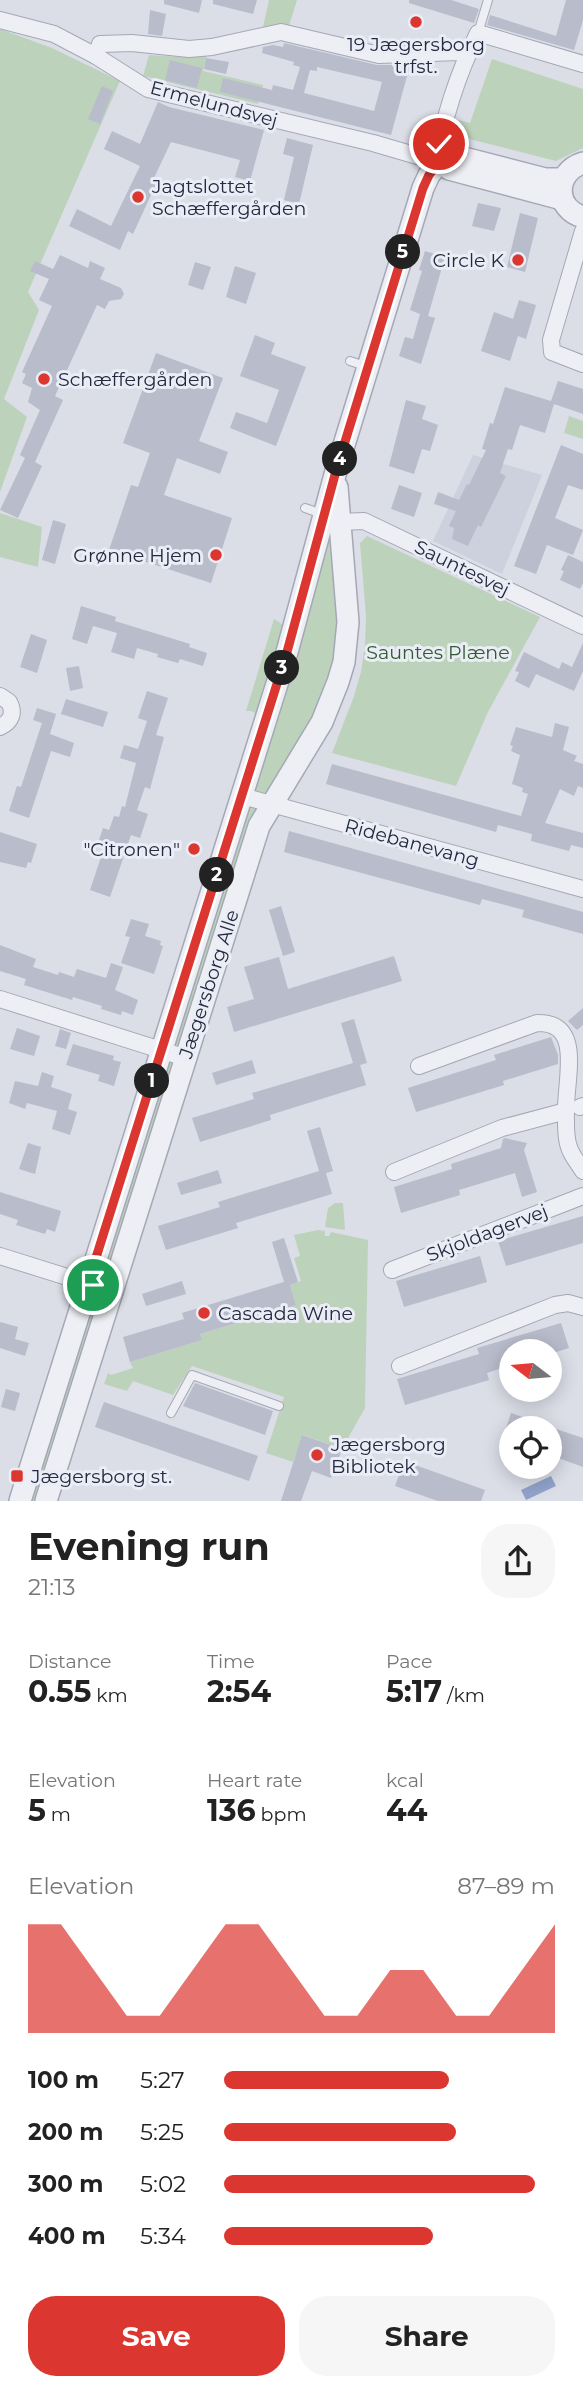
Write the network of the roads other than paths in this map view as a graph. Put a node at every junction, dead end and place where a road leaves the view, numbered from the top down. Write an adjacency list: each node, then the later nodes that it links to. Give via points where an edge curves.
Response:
1 (488, 0): 3 (lane)
2 (0, 20): 5 (street, Ermelundsvej, via 54,34)
3 (478, 33): 4 (street, Jægersborg Alle); 6 (street)
4 (467, 55): 5 (street, via 379,55 281,32 189,49 100,44); 8 (street, Jægersborg Alle, via 439,144)
5 (96, 56): 8 (street, Ermelundsvej, via 148,89 373,143)
6 (583, 64)
7 (583, 163): 9 (street, via 570,169)
8 (437, 165): 9 (street, Ermelundsvej); 13 (street, Jægersborg Alle, via 423,188 359,364)
9 (562, 189): 10 (street, via 570,211)
10 (583, 217)
11 (583, 231): 12 (street, via 551,340 552,352)
12 (583, 365)
13 (323, 515): 14 (street, Sauntesvej, via 364,522); 17 (street, Jægersborg Alle); 18 (street, Jægersborg Alle, via 347,606 344,662 322,722)
14 (583, 626)
15 (0, 696): 16 (street, via 9,702 12,713)
16 (0, 727)
17 (242, 796): 18 (street, Ridebanevang); 21 (street, Jægersborg Alle)
18 (271, 804): 19 (street, Ridebanevang); 22 (street, Jægersborg Alle, via 258,826)
19 (583, 889)
20 (0, 999): 21 (street)
21 (162, 1050): 22 (street); 30 (street, Jægersborg Alle)
22 (186, 1058): 31 (street, Jægersborg Alle)
23 (419, 1066): 24 (street, via 537,1023 551,1023 563,1027 576,1045 567,1095)
24 (576, 1108): 25 (street, via 569,1148); 26 (street, via 502,1128)
25 (583, 1171)
26 (394, 1172)
27 (583, 1196): 29 (street, Skjoldagervej)
28 (0, 1256): 30 (street)
29 (392, 1270)
30 (88, 1283): 31 (street); 36 (street, Jægersborg Alle)
31 (112, 1291): 37 (street, Jægersborg Alle)
32 (583, 1307): 33 (street, via 555,1305)
33 (400, 1366)
34 (279, 1406): 35 (lane, via 192,1375)
35 (171, 1413)
36 (20, 1501)
37 (46, 1501)

